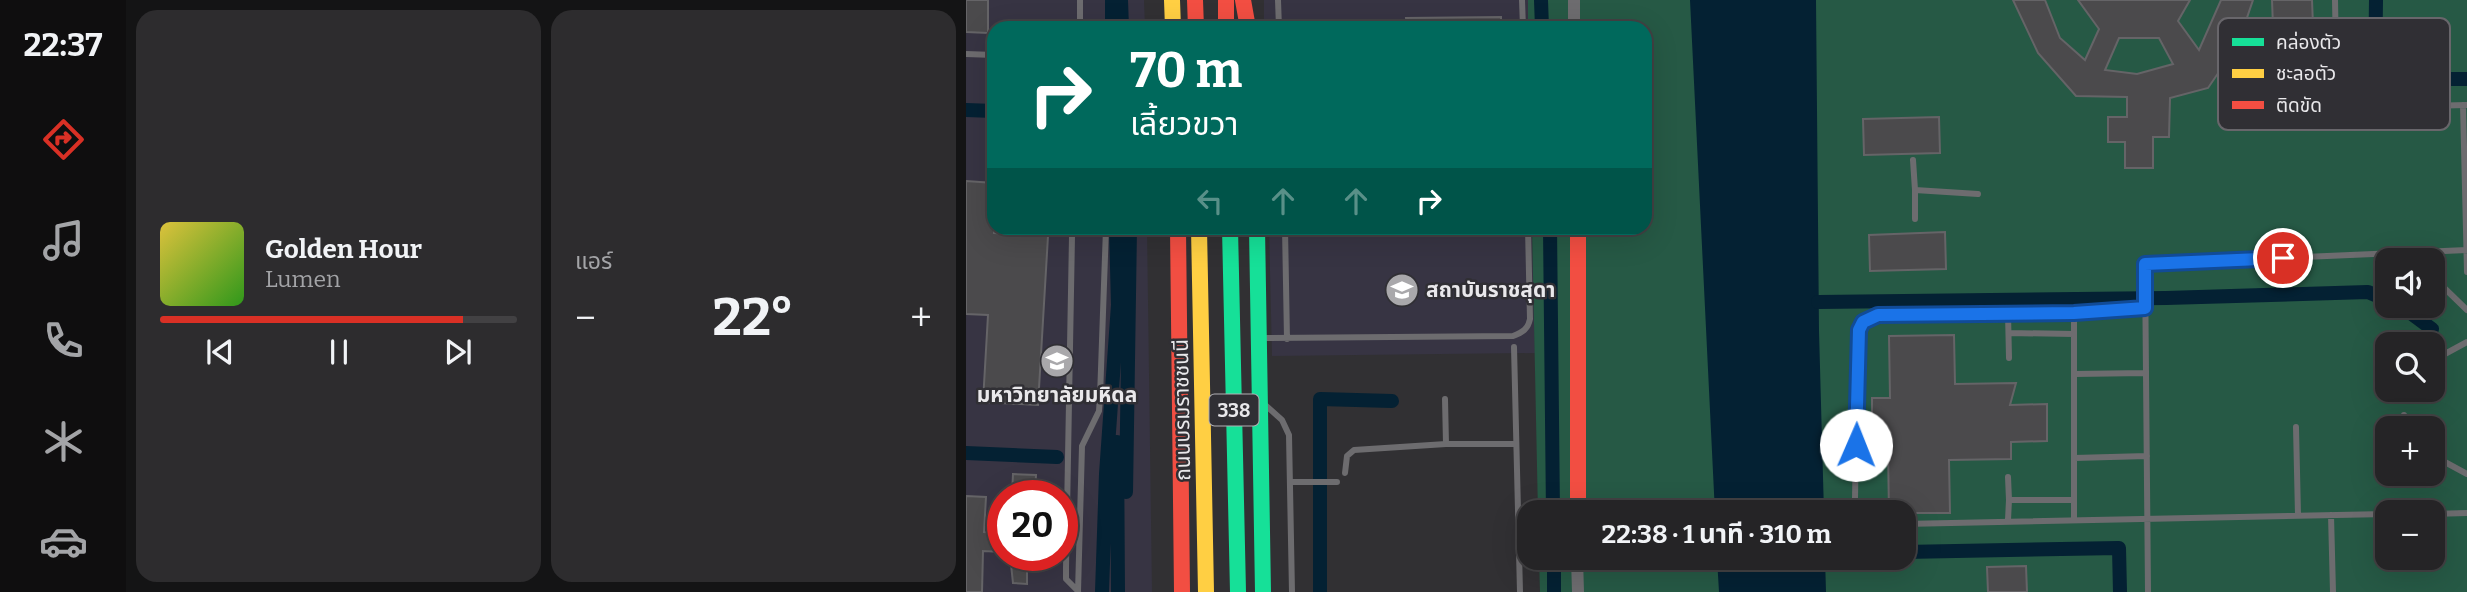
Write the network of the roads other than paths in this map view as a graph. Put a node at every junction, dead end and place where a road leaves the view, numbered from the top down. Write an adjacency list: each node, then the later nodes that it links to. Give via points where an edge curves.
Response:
1 (1080, 0): 12 (lane)
2 (1172, 0): 13 (main road)
3 (1195, 0): 14 (main road)
4 (1226, 0): 15 (main road)
5 (1242, 0): 16 (main road)
6 (1252, 0): 17 (main road)
7 (1278, 0): 18 (lane)
8 (1522, 0): 19 (lane)
9 (1574, 0): 20 (street)
10 (2335, 0): 11 (lane)
11 (2335, 18)
12 (1080, 21)
13 (1173, 21)
14 (1196, 21)
15 (1226, 21)
16 (1249, 21)
17 (1251, 21)
18 (1279, 21)
19 (1523, 21)
20 (1574, 21)
21 (966, 54): 22 (lane)
22 (987, 55)
23 (2465, 105): 37 (lane)
24 (1913, 160): 25 (lane)
25 (1915, 190): 26 (lane); 27 (lane)
26 (1978, 194)
27 (1915, 219)
28 (1106, 235): 85 (lane, via 1099,411 1082,446)
29 (1178, 235): 86 (main road, 338)
30 (1199, 235): 87 (main road, ถนนบรมราชชนนี / 338)
31 (1230, 235): 88 (main road, 338)
32 (1257, 235): 48 (main road, 338)
33 (1285, 235): 49 (lane)
34 (1528, 235): 49 (lane, via 1529,326 1513,336)
35 (1578, 235): 70 (main road)
36 (1072, 236): 67 (lane)
37 (2466, 250): 38 (lane); 40 (lane)
38 (2445, 251)
39 (2375, 254): 42 (lane, via 2145,264)
40 (2467, 272)
41 (2445, 289): 43 (lane)
42 (2145, 308): 45 (lane); 54 (lane)
43 (2467, 310)
44 (2008, 313): 45 (lane); 46 (lane); 71 (lane, via 1878,315 1863,322 1858,338)
45 (2074, 313): 47 (lane)
46 (2008, 333): 47 (lane); 53 (lane)
47 (2074, 334): 55 (lane)
48 (1259, 338): 49 (lane); 57 (main road, 338)
49 (1287, 339)
50 (2467, 342): 52 (lane)
51 (1514, 347): 60 (lane)
52 (2445, 354)
53 (2009, 358)
54 (2146, 373): 55 (lane); 61 (lane)
55 (2074, 374): 62 (lane)
56 (1445, 399): 59 (lane)
57 (1260, 400): 68 (lane, via 1282,420 1289,435); 89 (main road, 338)
58 (2296, 427): 77 (lane)
59 (1446, 444): 60 (lane); 64 (lane, via 1354,450 1347,456)
60 (1517, 444): 91 (lane)
61 (2147, 456): 62 (lane); 79 (lane)
62 (2074, 458): 73 (lane)
63 (2445, 462): 65 (lane)
64 (1345, 473)
65 (2467, 474)
66 (2008, 477): 72 (lane)
67 (1066, 480)
68 (1291, 482): 69 (lane); 90 (lane)
69 (1334, 482)
70 (1578, 500)
71 (1856, 500)
72 (2009, 500): 73 (lane); 80 (lane)
73 (2074, 500): 81 (lane)
74 (2467, 513): 76 (lane)
75 (2375, 514): 78 (lane)
76 (2445, 514)
77 (2298, 515): 78 (lane); 79 (lane)
78 (2331, 515): 94 (lane)
79 (2147, 517): 81 (lane); 93 (lane)
80 (2008, 520): 81 (lane); 82 (lane)
81 (2074, 520)
82 (1916, 524)
83 (1577, 570): 92 (street)
84 (1065, 571): 85 (lane, via 1066,579)
85 (1078, 591)
86 (1182, 592)
87 (1206, 592)
88 (1238, 592)
89 (1263, 592)
90 (1292, 592)
91 (1520, 592)
92 (1578, 592)
93 (2148, 592)
94 (2333, 592)

